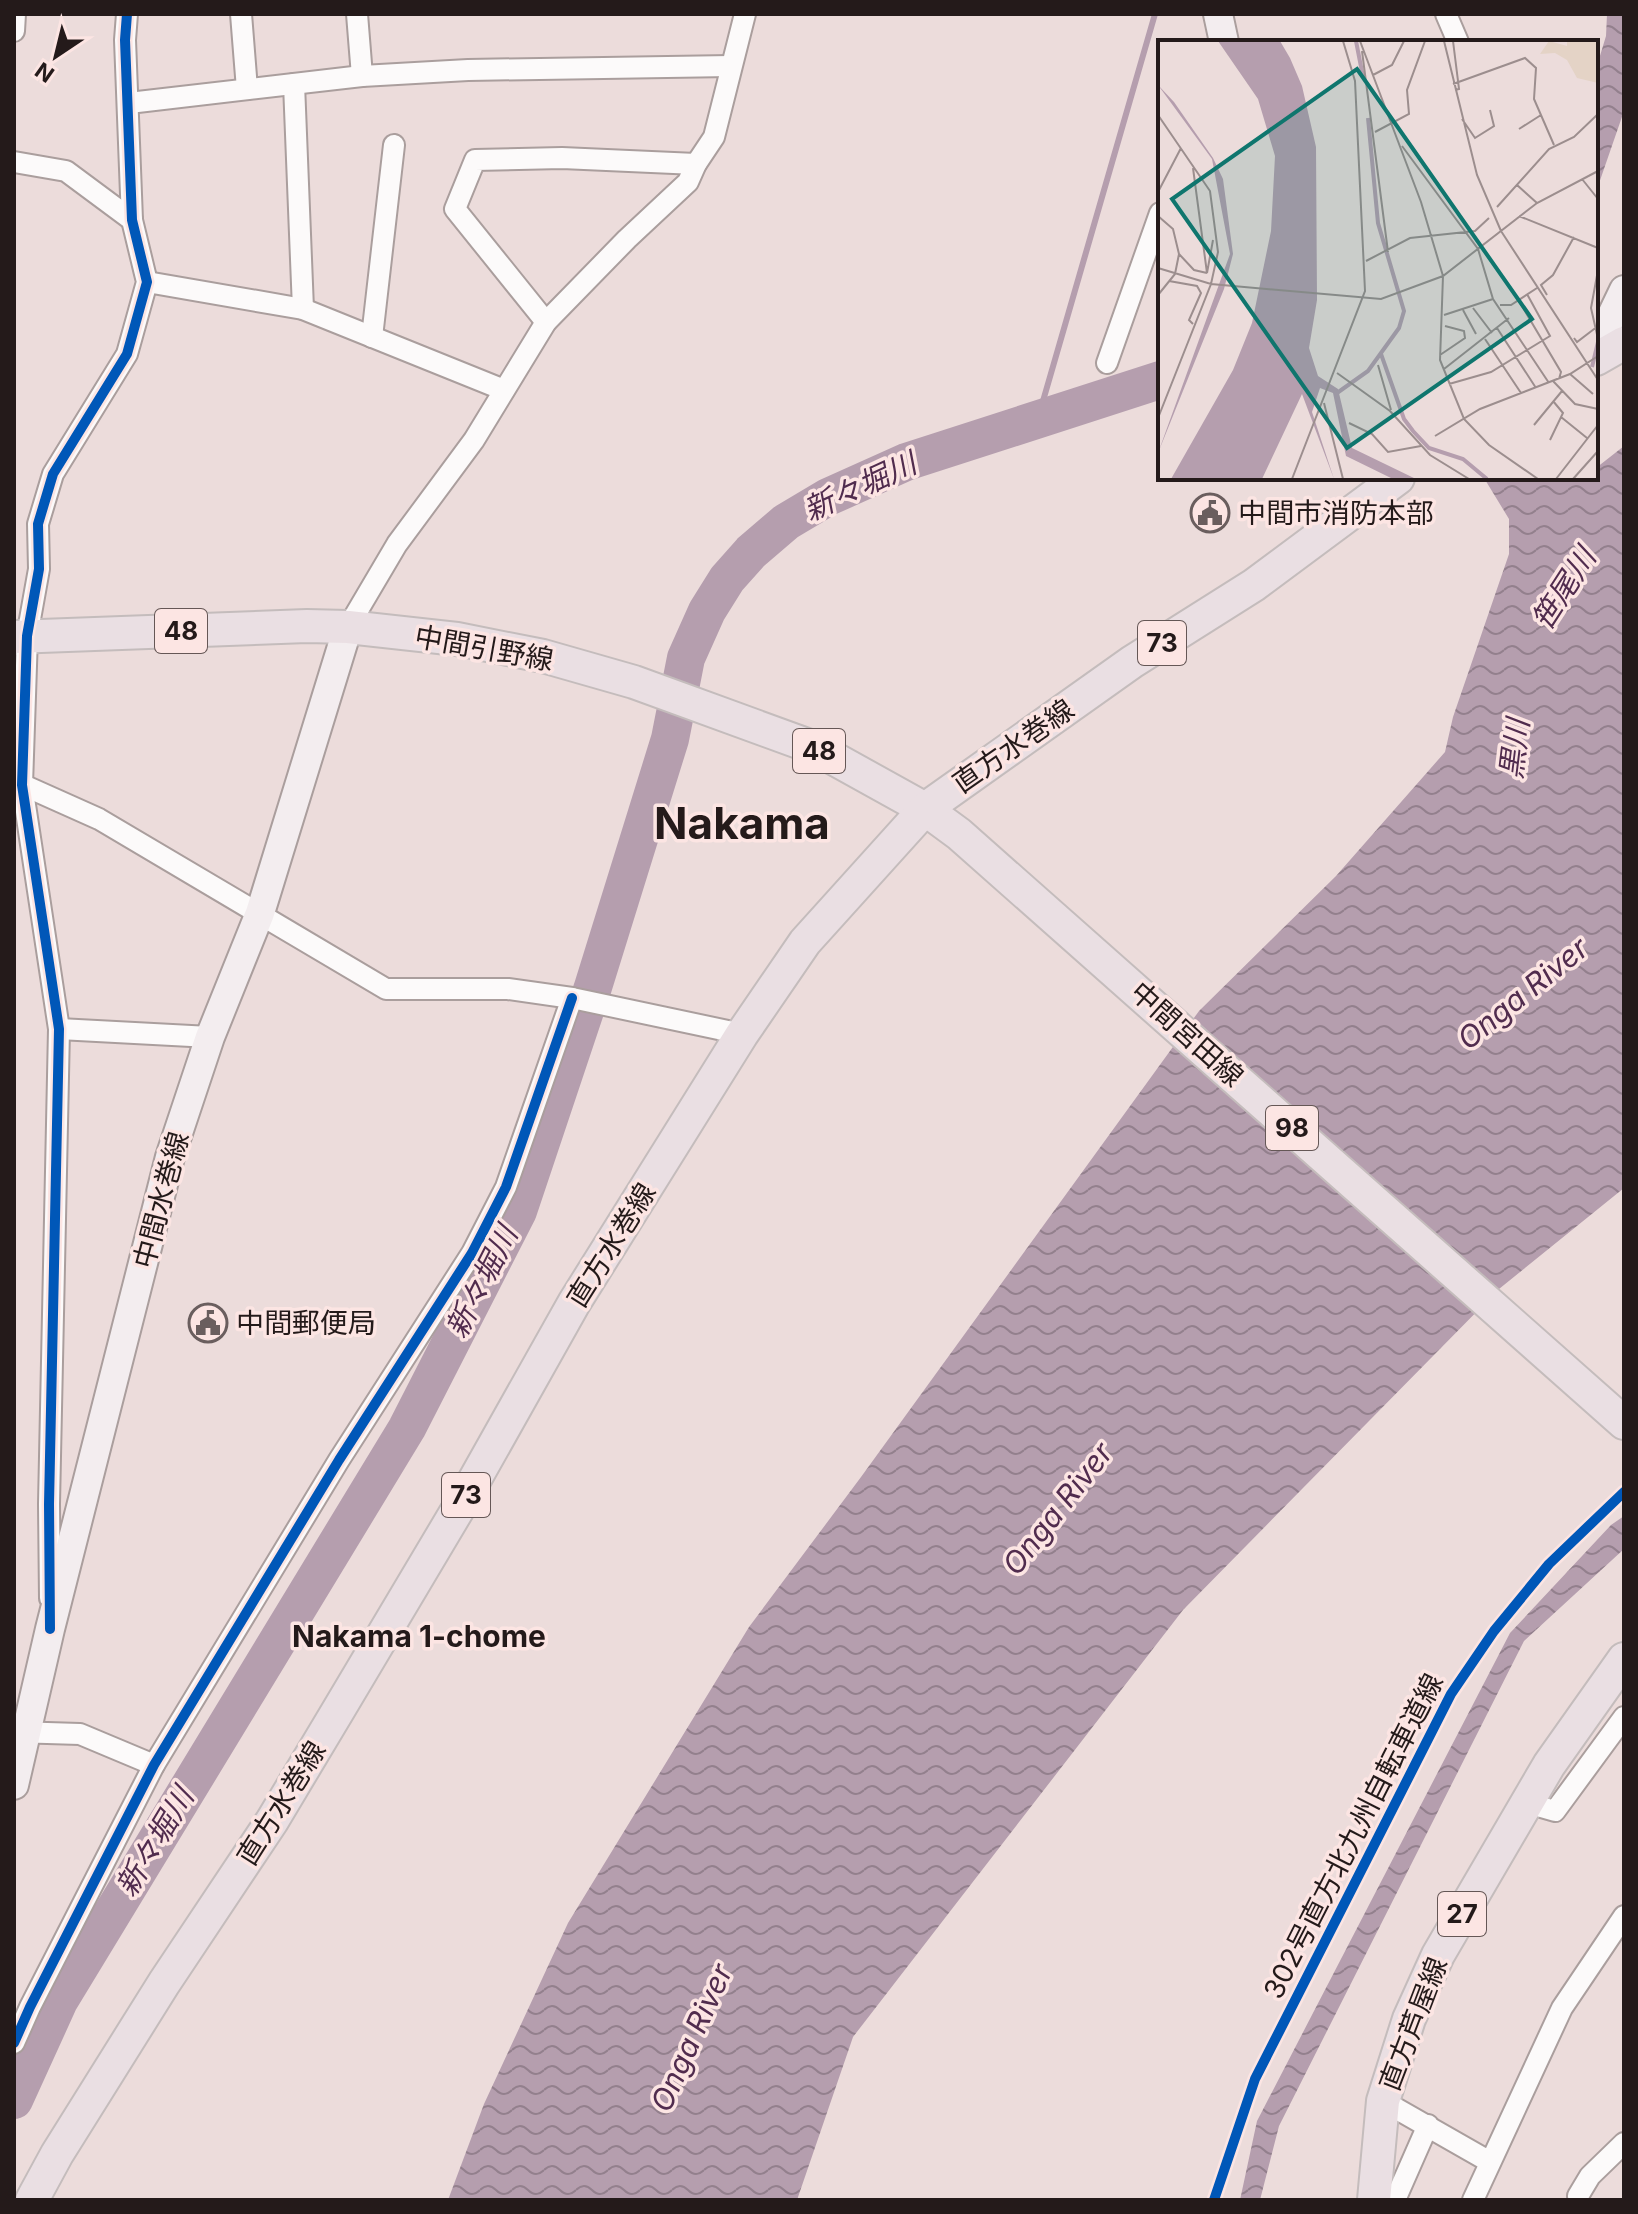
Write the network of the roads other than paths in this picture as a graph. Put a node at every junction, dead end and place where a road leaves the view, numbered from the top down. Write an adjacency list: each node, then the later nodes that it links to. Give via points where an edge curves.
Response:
1 (15, 14): 8 (street)
2 (127, 14): 15 (street)
3 (241, 14): 14 (street)
4 (357, 14): 12 (street)
5 (745, 14): 11 (street)
6 (1218, 14): 9 (main road)
7 (1446, 14): 10 (street)
8 (14, 31)
9 (1224, 40)
10 (1457, 40)
11 (731, 66): 12 (street); 18 (street, via 714,137)
12 (362, 76): 13 (street)
13 (294, 84): 14 (street); 23 (street)
14 (247, 89): 15 (street)
15 (129, 103): 20 (street)
16 (394, 145): 25 (street)
17 (14, 162): 20 (street, via 66,171)
18 (696, 164): 24 (street, via 688,182); 24 (street, via 475,160 455,209)
19 (1158, 219): 29 (street)
20 (132, 220): 21 (street)
21 (147, 282): 23 (street); 33 (street, via 127,354 53,474 38,524 39,569)
22 (1624, 290): 27 (main road)
23 (303, 309): 25 (street)
24 (546, 322): 30 (street)
25 (372, 337): 30 (street)
26 (1624, 343): 28 (main road)
27 (1598, 344)
28 (1598, 358)
29 (1107, 363)
30 (504, 390): 32 (street, via 397,544)
31 (1384, 482): 35 (main road, 直方水巻線 / 73, via 1254,585 1132,662)
32 (348, 627): 33 (main road, 中間引野線 / 48); 35 (main road, 中間引野線 / 48, via 457,639 634,682 815,748); 36 (main road, 中間水巻線)
33 (20, 636): 34 (street)
34 (18, 783): 36 (street, via 99,819); 38 (street)
35 (925, 809): 39 (main road, 直方水巻線 / 73, via 805,942); 41 (main road, 中間宮田線 / 98)
36 (260, 913): 37 (street, via 386,989 508,989); 40 (main road, 中間水巻線)
37 (572, 998): 39 (street); 46 (street, via 506,1187 472,1253)
38 (59, 1029): 40 (street); 42 (street)
39 (742, 1034): 56 (main road, 直方水巻線 / 73, via 574,1303 272,1821 104,2078)
40 (210, 1037): 42 (main road, 中間水巻線, via 170,1157)
41 (1624, 1423)
42 (50, 1629): 45 (main road, 中間水巻線)
43 (1624, 1659): 48 (main road, 直方芦屋線 / 27)
44 (1623, 1720): 48 (street, via 1555,1811)
45 (21, 1732): 46 (street, via 80,1734); 47 (main road, 中間水巻線)
46 (154, 1765): 50 (street)
47 (14, 1785)
48 (1527, 1803): 51 (main road, 直方芦屋線 / 27, via 1438,1955 1409,2019)
49 (1624, 1916): 54 (street, via 1562,2008)
50 (14, 2043)
51 (1383, 2101): 52 (street); 57 (main road, 直方芦屋線 / 27)
52 (1428, 2125): 54 (street); 58 (street)
53 (1624, 2143): 55 (street, via 1590,2176)
54 (1490, 2162): 59 (street)
55 (1578, 2196)
56 (32, 2200)
57 (1374, 2200)
58 (1395, 2200)
59 (1473, 2200)

